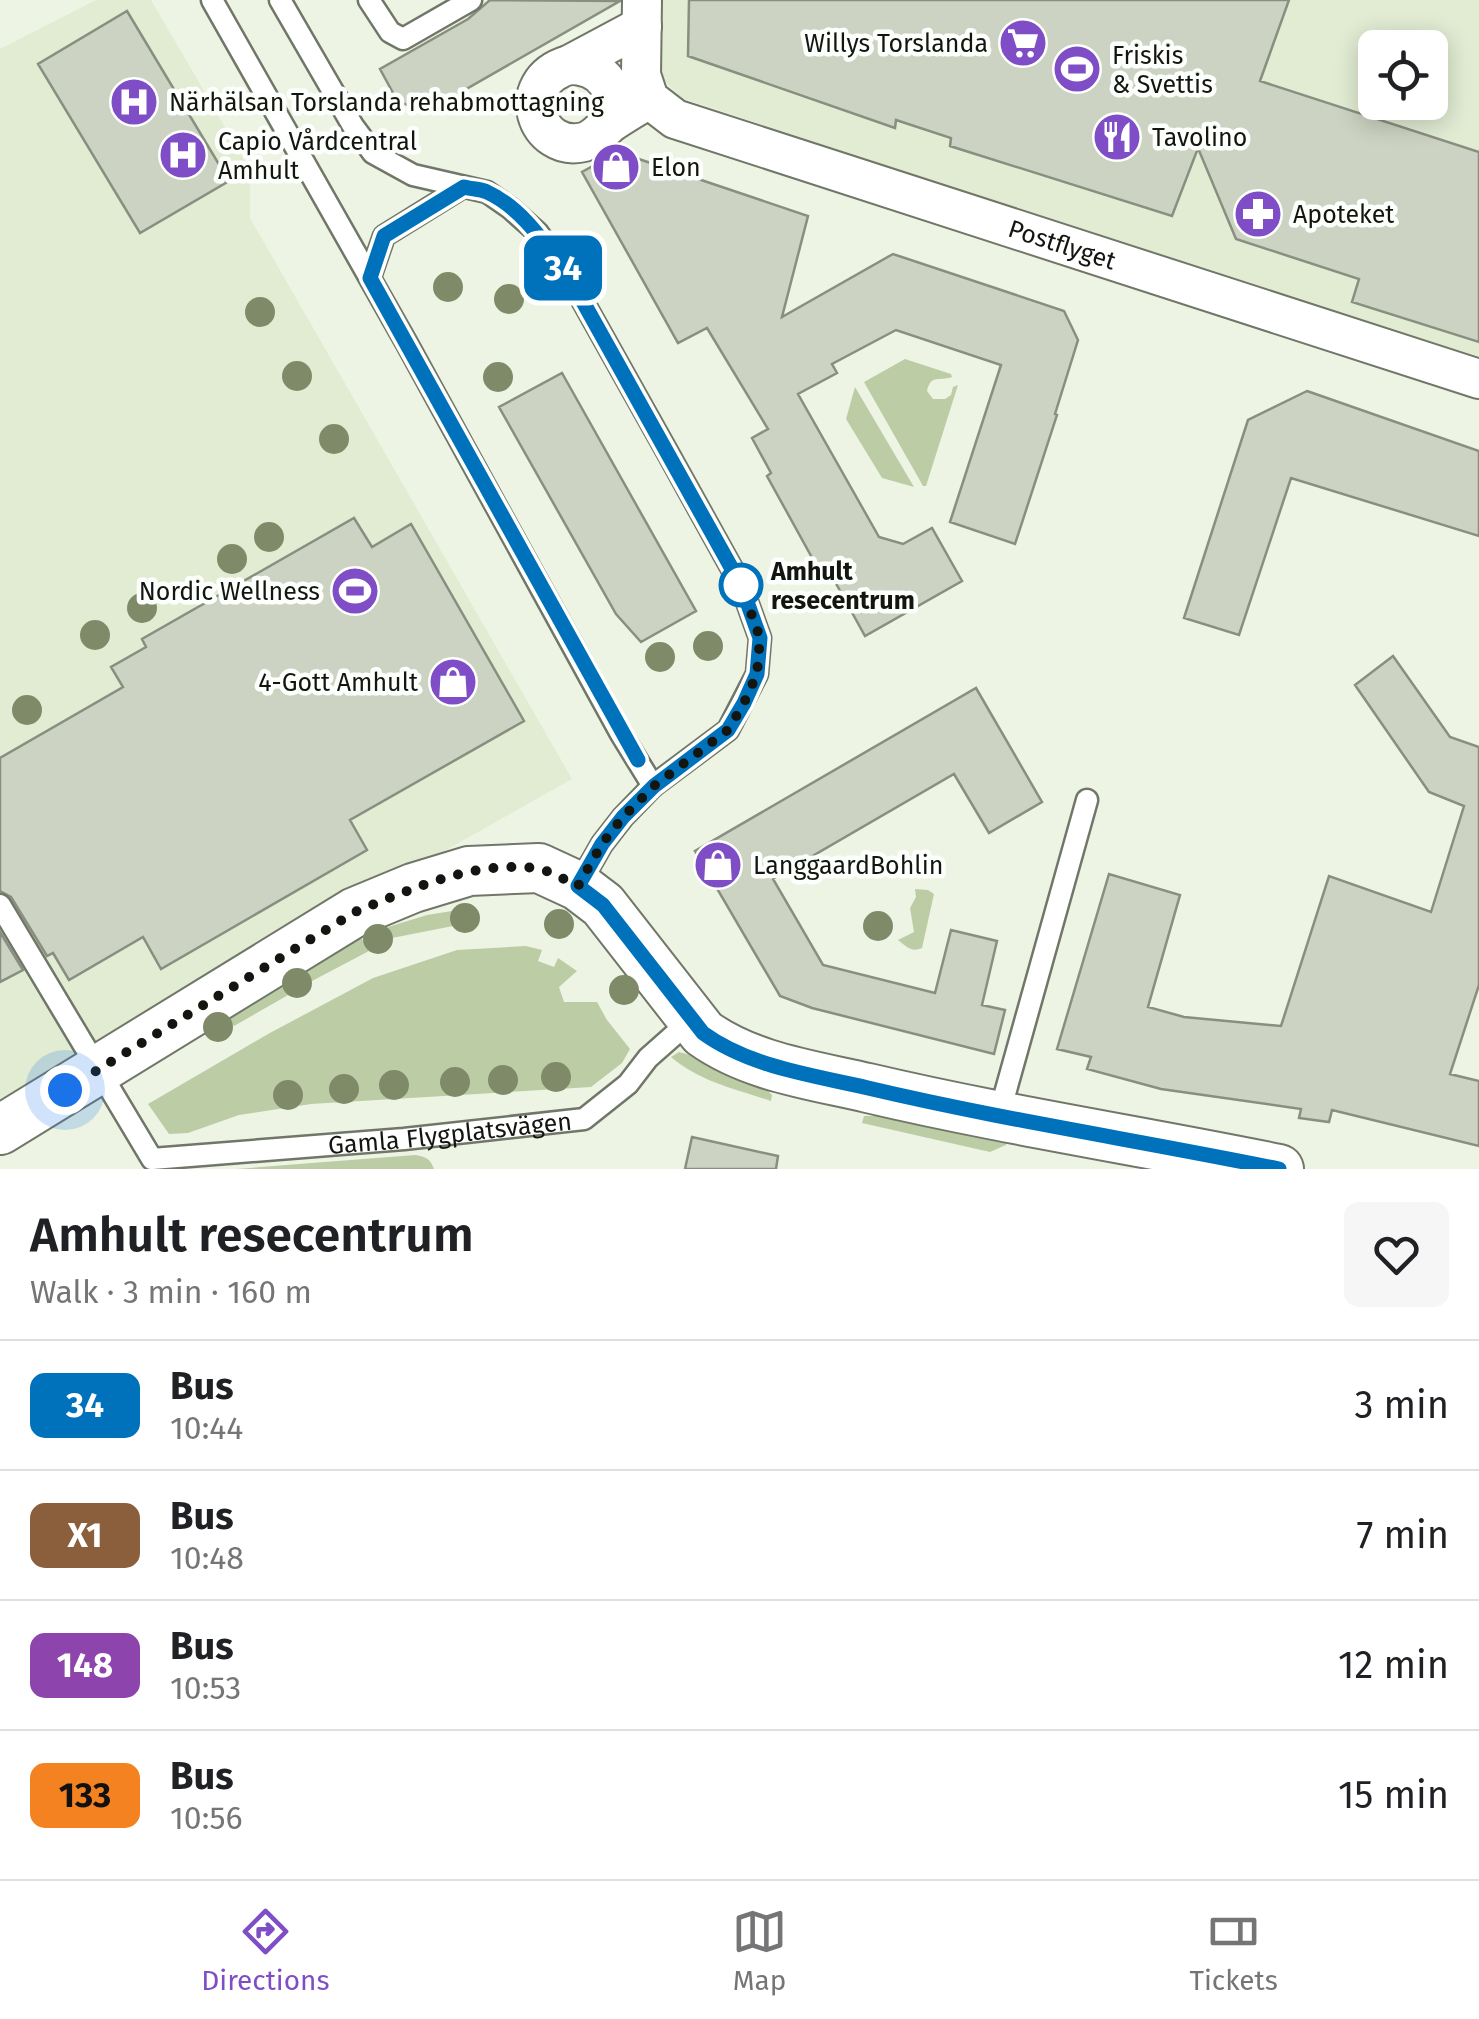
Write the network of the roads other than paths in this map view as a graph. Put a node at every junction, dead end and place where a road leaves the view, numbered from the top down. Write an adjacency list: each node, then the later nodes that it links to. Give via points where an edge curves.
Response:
1 (212, 0): 10 (lane)
2 (280, 0): 9 (lane, via 373,153 413,174)
3 (369, 0): 4 (lane, via 390,32 403,39)
4 (471, 0)
5 (642, 13): 6 (street); 7 (street, via 641,75)
6 (568, 65): 8 (street, via 594,70 611,88); 8 (street, via 539,86 541,124 573,143)
7 (649, 99): 8 (street); 11 (street, Postflyget, via 675,119)
8 (607, 126)
9 (464, 187): 10 (lane, via 384,236); 12 (lane, via 510,208 567,273 741,585 760,638 757,674 728,730)
10 (370, 278): 12 (lane)
11 (1479, 379)
12 (654, 786): 14 (lane, via 602,844)
13 (1087, 800): 18 (lane)
14 (578, 886): 16 (street, via 603,905); 17 (street, via 539,868 508,868 470,870 414,888 355,912)
15 (0, 905): 17 (lane)
16 (691, 1020): 17 (lane, Gamla Flygplatsvägen, via 584,1119 404,1139 152,1158); 18 (street, via 722,1047 746,1057)
17 (98, 1071): 19 (street)
18 (999, 1116): 20 (street)
19 (0, 1130)
20 (1191, 1160): 21 (street)
21 (1280, 1169)

